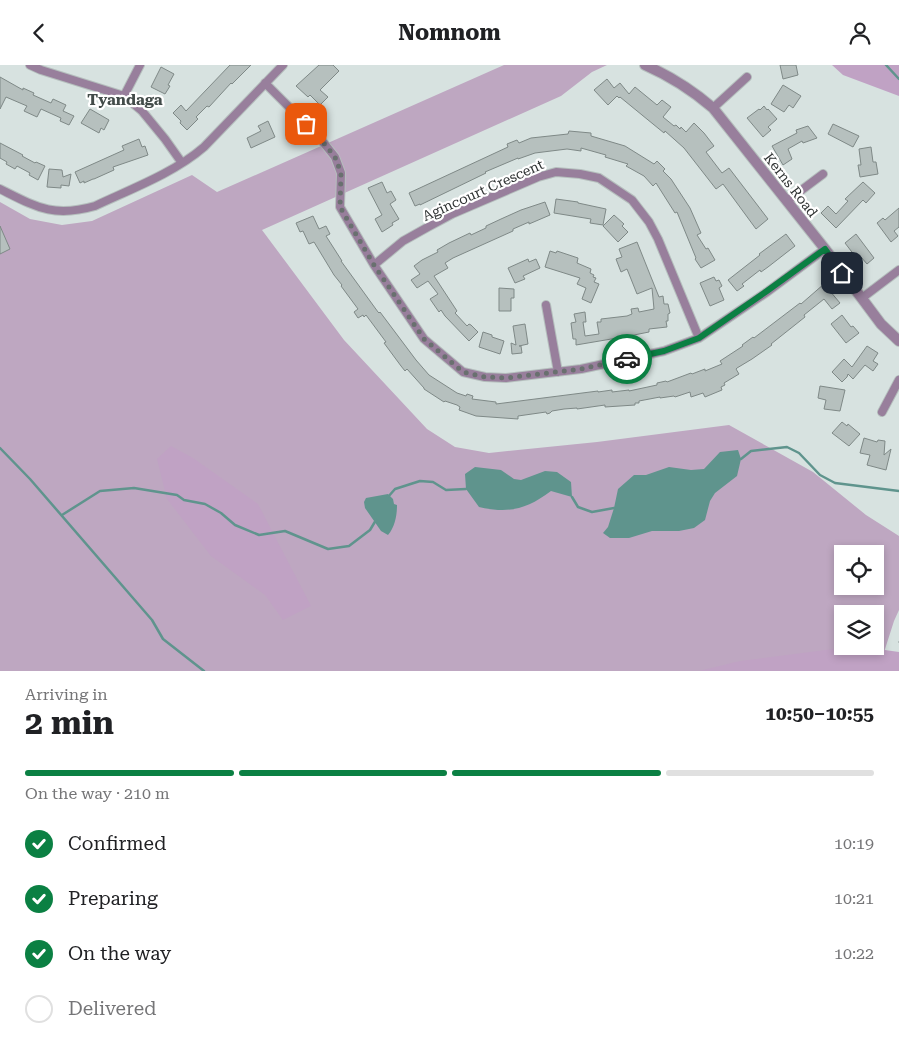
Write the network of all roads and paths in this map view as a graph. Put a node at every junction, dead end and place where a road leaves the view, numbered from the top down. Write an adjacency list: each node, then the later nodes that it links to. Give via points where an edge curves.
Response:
1 (30, 65): 7 (street)
2 (140, 65): 7 (street)
3 (283, 65): 6 (street)
4 (645, 65): 8 (street, Kerns Road, via 696,93)
5 (747, 77): 8 (street)
6 (265, 83): 9 (street, via 204,147); 14 (street, via 335,157 341,173 340,207)
7 (124, 96): 9 (street, via 142,111)
8 (713, 108): 12 (street, Kerns Road)
9 (182, 163): 11 (street, via 82,210 36,207)
10 (823, 174): 12 (street)
11 (0, 189)
12 (787, 201): 13 (street, Kerns Road)
13 (825, 249): 16 (street, Kerns Road); 18 (street)
14 (374, 265): 18 (street, Agincourt Crescent, via 403,241 452,214 538,177 556,172 599,178 632,200 649,222); 20 (street, via 424,339 463,372 506,378)
15 (899, 270): 16 (street)
16 (862, 298): 19 (street, Kerns Road, via 881,324)
17 (546, 305): 20 (street)
18 (699, 338): 20 (street, via 664,351)
19 (899, 341)
20 (558, 372)
21 (899, 380): 22 (street)
22 (882, 412)

